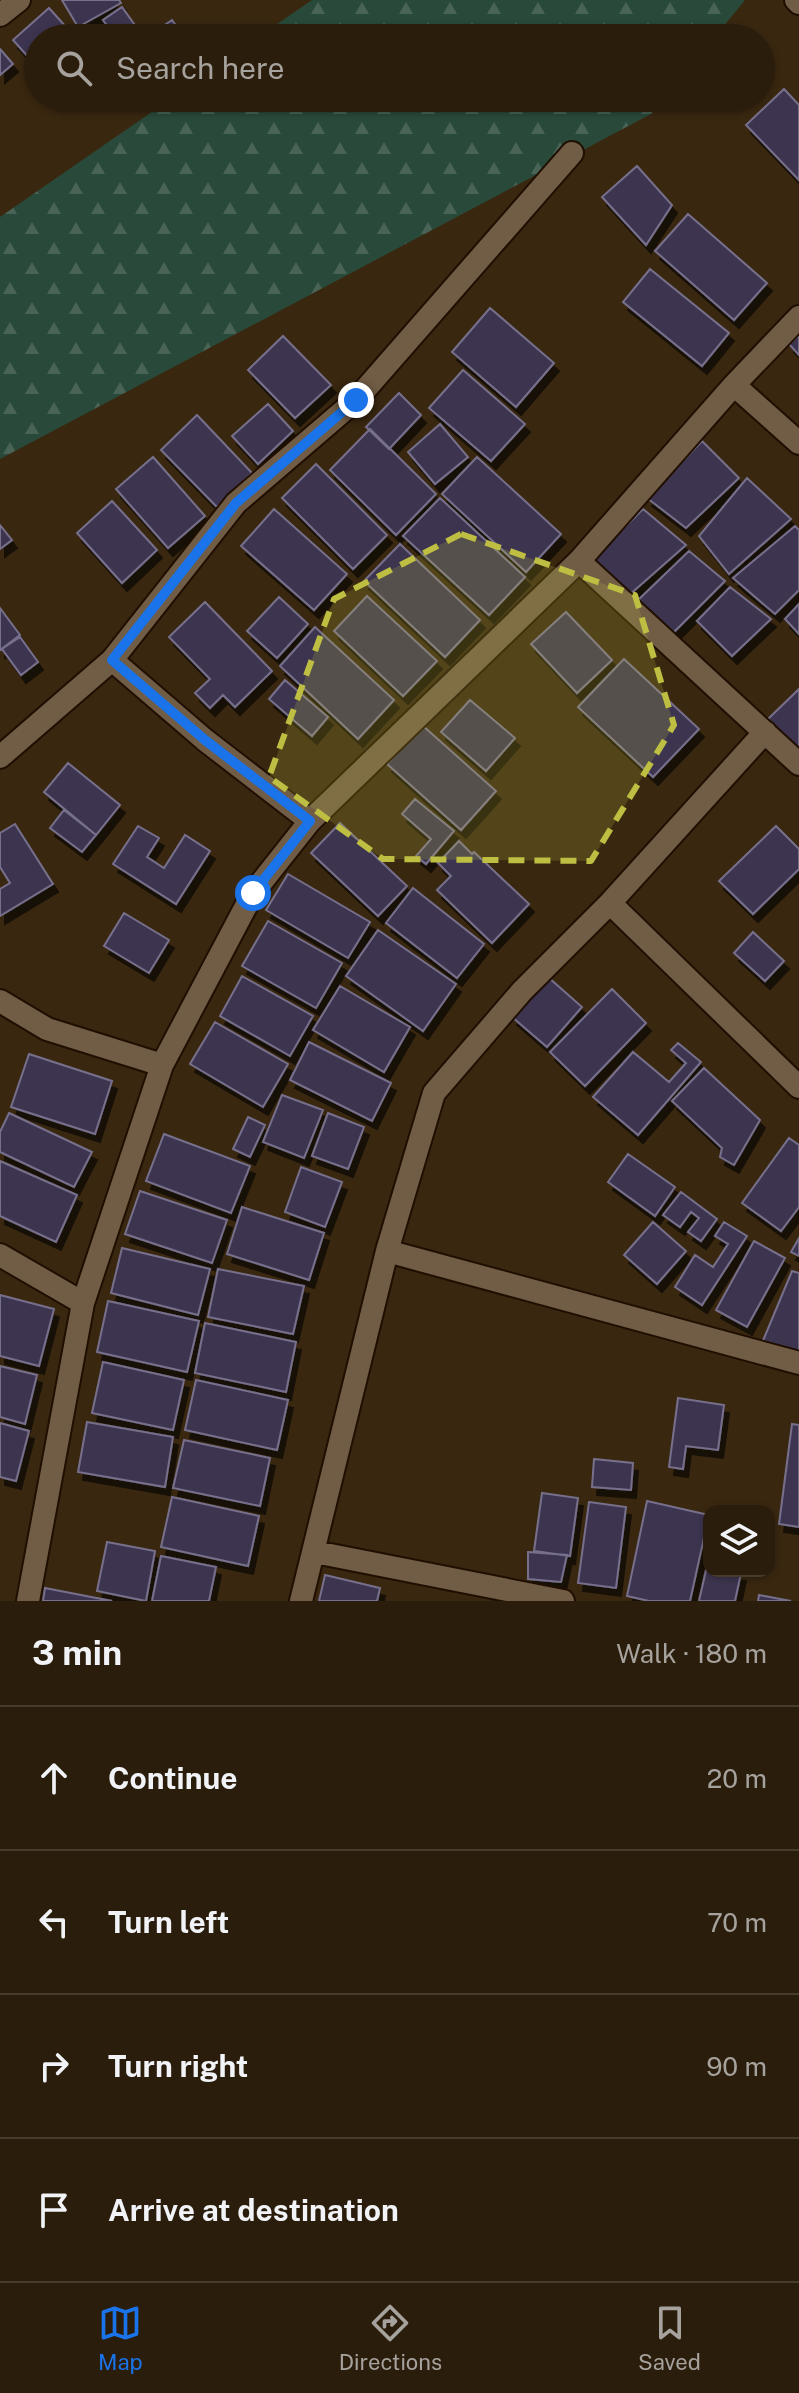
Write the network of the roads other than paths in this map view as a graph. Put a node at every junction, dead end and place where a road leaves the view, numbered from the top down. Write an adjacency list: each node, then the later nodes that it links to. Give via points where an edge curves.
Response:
1 (19, 0): 2 (street)
2 (0, 15)
3 (572, 153): 8 (street, via 356,400 236,503)
4 (799, 317): 5 (street)
5 (734, 385): 6 (street); 7 (street)
6 (799, 443)
7 (579, 561): 9 (street); 12 (street)
8 (112, 660): 10 (street); 12 (street)
9 (765, 732): 11 (street); 13 (street)
10 (0, 757)
11 (799, 764)
12 (310, 821): 15 (street, via 253,893)
13 (610, 903): 16 (street); 17 (street, via 522,991 434,1093)
14 (0, 1001): 15 (street, via 47,1029)
15 (162, 1065): 19 (street)
16 (799, 1087)
17 (387, 1251): 20 (street); 21 (street)
18 (0, 1255): 19 (street)
19 (83, 1303): 22 (street)
20 (799, 1363)
21 (315, 1552): 23 (street); 24 (street)
22 (28, 1601)
23 (301, 1601)
24 (563, 1601)

